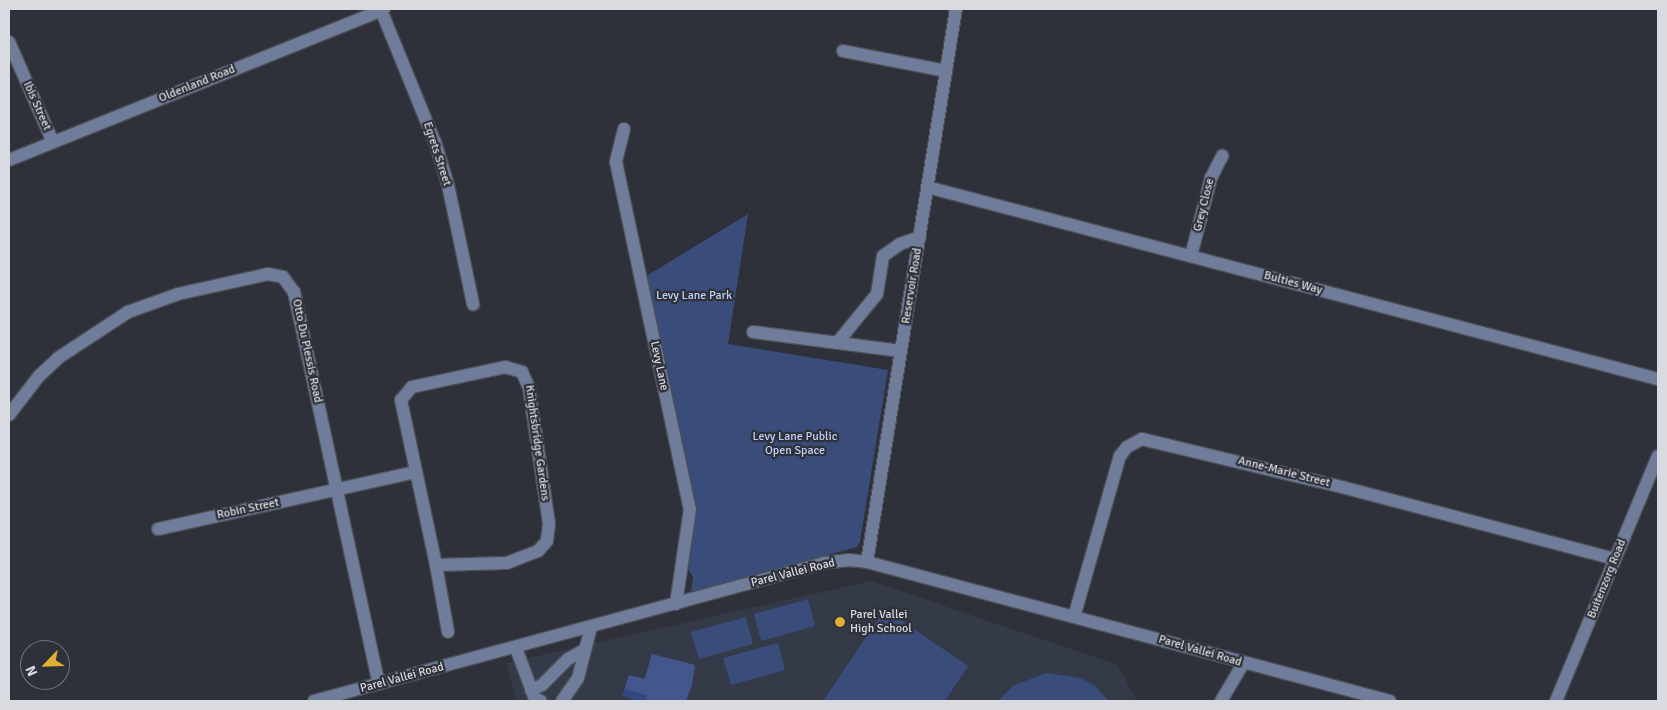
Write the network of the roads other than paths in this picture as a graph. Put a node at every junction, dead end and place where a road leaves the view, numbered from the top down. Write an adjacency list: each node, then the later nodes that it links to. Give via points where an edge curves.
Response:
1 (383, 9): 7 (street, Oldenland Road); 13 (street, Egrets Street, via 435,142 448,185)
2 (956, 9): 5 (street, Reservoir Road)
3 (9, 42): 7 (street, Ibis Street)
4 (843, 51): 5 (street)
5 (946, 71): 10 (street, Reservoir Road)
6 (624, 129): 26 (street, Levy Lane, via 616,162 690,509)
7 (53, 142): 9 (street, Oldenland Road)
8 (1222, 156): 12 (street, Grey Close, via 1210,178)
9 (9, 160)
10 (927, 187): 11 (street, Reservoir Road); 12 (street, Bulties Way)
11 (920, 237): 15 (street, via 900,244 883,256 877,294); 16 (street, Reservoir Road)
12 (1191, 256): 17 (street, Bulties Way)
13 (473, 304)
14 (753, 332): 15 (street)
15 (836, 343): 16 (street)
16 (901, 351): 24 (street, Reservoir Road)
17 (1658, 379)
18 (9, 416): 21 (street, Otto Du Plessis Road, via 39,376 58,358 128,312 178,294 276,274 288,281 294,292)
19 (1658, 456): 23 (street, Buitenzorg Road)
20 (415, 472): 21 (street); 25 (street, Knightsbridge Gardens); 25 (street, Knightsbridge Gardens, via 401,407 406,390 505,368 522,372 529,388 548,524 547,541 538,551 507,563)
21 (337, 489): 22 (street, Robin Street); 33 (street, Otto Du Plessis Road)
22 (158, 528)
23 (1614, 559): 27 (street, Anne-Marie Street, via 1342,486 1142,439 1127,447 1120,456); 39 (street, Buitenzorg Road)
24 (867, 562): 26 (street, Parel Vallei Road, via 824,563); 27 (street, Parel Vallei Road)
25 (436, 565): 29 (street, Knightsbridge Gardens)
26 (676, 604): 28 (street, Parel Vallei Road)
27 (1074, 617): 32 (street, Parel Vallei Road)
28 (592, 627): 30 (street, Parel Vallei Road); 31 (street)
29 (448, 632)
30 (516, 648): 33 (street, Parel Vallei Road); 34 (street)
31 (584, 650): 34 (street, via 568,659 542,685); 36 (street, via 578,678)
32 (1243, 664): 37 (street); 38 (street, Parel Vallei Road)
33 (379, 684): 35 (street, Parel Vallei Road)
34 (536, 698)
35 (314, 701)
36 (562, 701)
37 (1221, 701)
38 (1390, 701)
39 (1556, 701)

